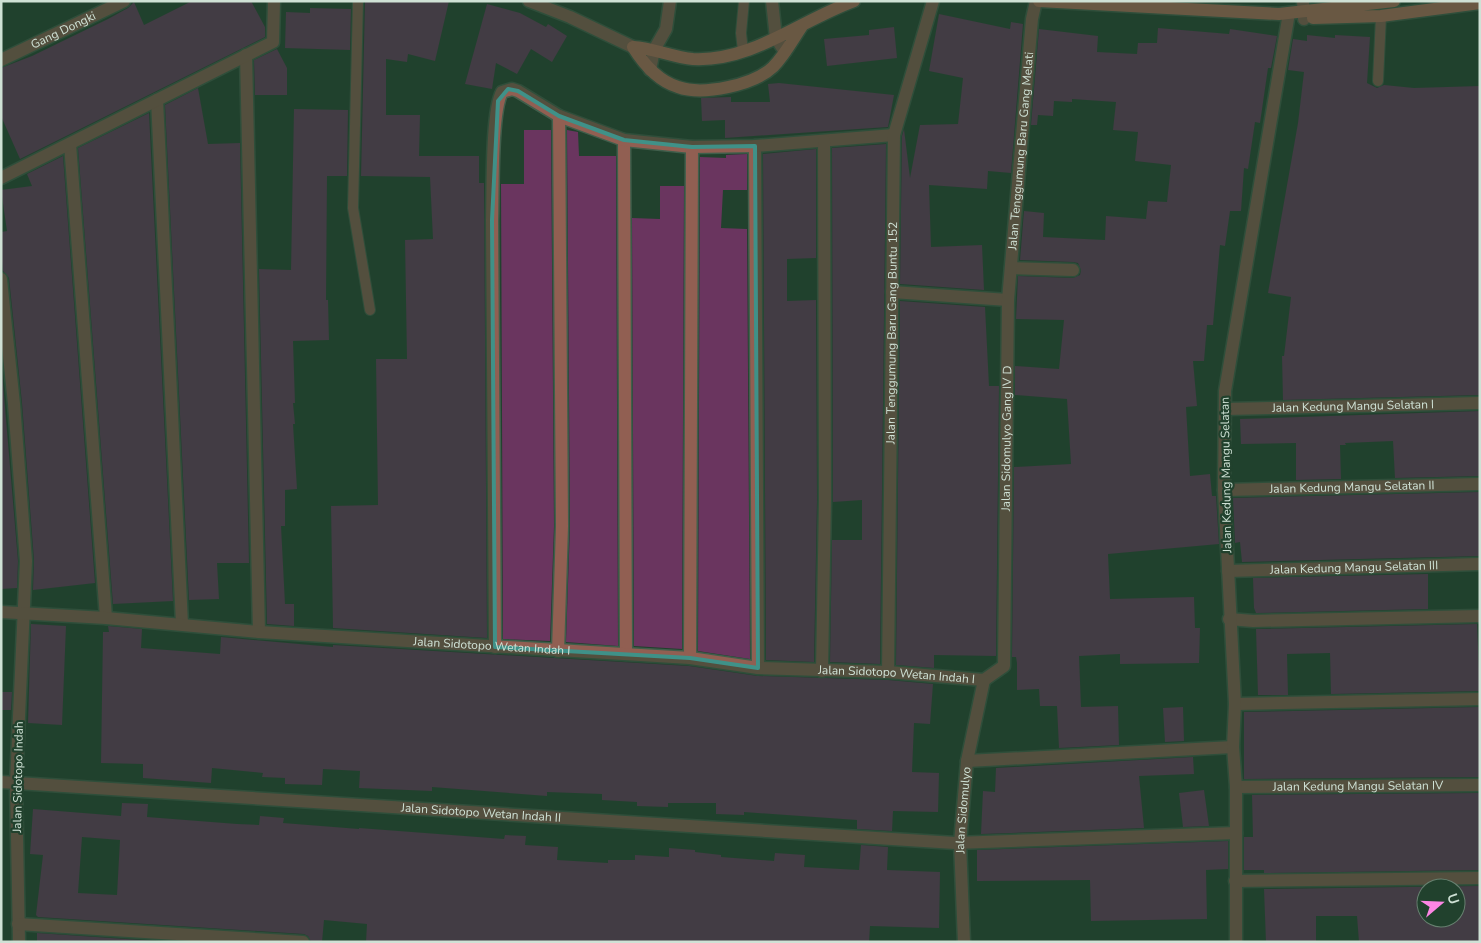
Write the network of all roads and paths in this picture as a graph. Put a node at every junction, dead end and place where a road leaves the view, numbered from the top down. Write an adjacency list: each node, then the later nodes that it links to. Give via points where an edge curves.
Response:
1 (124, 1): 25 (street, Gang Dongki)
2 (274, 1): 24 (street, via 273,42)
3 (358, 1): 42 (lane, via 353,208)
4 (529, 1): 20 (street, via 570,16)
5 (670, 1): 21 (street, via 666,29)
6 (744, 1): 22 (lane)
7 (772, 1): 19 (street)
8 (854, 1): 18 (street)
9 (933, 1): 30 (street, Jalan Tenggumung Baru Gang Buntu 152)
10 (1394, 1): 14 (street)
11 (1087, 2): 12 (street); 15 (street)
12 (1173, 4): 17 (street)
13 (1480, 4): 14 (street)
14 (1379, 7): 16 (street); 27 (lane)
15 (1035, 8): 37 (street, Jalan Tenggumung Baru Gang Melati)
16 (1304, 11): 17 (street)
17 (1286, 21): 44 (street, Jalan Kedung Mangu Selatan, via 1225,391)
18 (802, 26): 19 (street); 23 (street)
19 (776, 38): 22 (street); 23 (street)
20 (633, 47): 21 (street); 26 (street)
21 (654, 50): 22 (street, via 692,59 728,56); 26 (street)
22 (742, 51)
23 (785, 52): 26 (street, via 759,77 721,88 690,90 676,87)
24 (246, 55): 28 (street); 55 (street)
25 (1, 60)
26 (650, 70)
27 (1378, 80)
28 (157, 100): 33 (street); 54 (street)
29 (559, 116): 31 (street); 56 (street, via 518,91 508,90 500,97 492,220); 57 (street, via 562,526)
30 (894, 135): 32 (street); 40 (street, Jalan Tenggumung Baru Gang Buntu 152)
31 (624, 140): 35 (street); 58 (street)
32 (824, 141): 34 (street); 61 (street)
33 (70, 144): 36 (street); 52 (street)
34 (755, 146): 35 (street); 60 (street)
35 (692, 147): 59 (street)
36 (1, 178)
37 (1011, 268): 38 (street); 41 (street, Jalan Tenggumung Baru Gang Melati)
38 (1073, 270)
39 (1, 279): 50 (street, Jalan Sidotopo Indah, via 26,562)
40 (892, 292): 41 (street); 62 (street, Jalan Tenggumung Baru Gang Buntu 152)
41 (1008, 300): 63 (street, Jalan Sidomulyo Gang IV D, via 1004,666)
42 (370, 310)
43 (1480, 403): 44 (street, Jalan Kedung Mangu Selatan I)
44 (1225, 409): 46 (street, Jalan Kedung Mangu Selatan)
45 (1480, 484): 46 (street, Jalan Kedung Mangu Selatan II)
46 (1224, 490): 48 (street, Jalan Kedung Mangu Selatan)
47 (1480, 564): 48 (street, Jalan Kedung Mangu Selatan III)
48 (1228, 571): 53 (street, Jalan Kedung Mangu Selatan)
49 (1, 612): 50 (street, Jalan Sidotopo Wetan Indah I)
50 (24, 613): 52 (street, Jalan Sidotopo Wetan Indah I); 69 (street, Jalan Sidotopo Indah)
51 (1480, 616): 53 (street)
52 (106, 618): 54 (street, Jalan Sidotopo Wetan Indah I)
53 (1229, 619): 65 (street, Jalan Kedung Mangu Selatan)
54 (182, 624): 55 (street, Jalan Sidotopo Wetan Indah I)
55 (259, 632): 56 (street, Jalan Sidotopo Wetan Indah I)
56 (495, 647): 57 (street, Jalan Sidotopo Wetan Indah I)
57 (558, 651): 58 (street, Jalan Sidotopo Wetan Indah I)
58 (626, 654): 59 (street, Jalan Sidotopo Wetan Indah I)
59 (690, 658): 60 (street, Jalan Sidotopo Wetan Indah I)
60 (758, 668): 61 (street, Jalan Sidotopo Wetan Indah I)
61 (822, 671): 62 (street, Jalan Sidotopo Wetan Indah I)
62 (888, 672): 63 (street, Jalan Sidotopo Wetan Indah I)
63 (984, 680): 67 (street, Jalan Sidomulyo)
64 (1480, 699): 65 (street)
65 (1234, 704): 66 (street, Jalan Kedung Mangu Selatan)
66 (1233, 748): 67 (street); 71 (street, Jalan Kedung Mangu Selatan)
67 (967, 761): 73 (street, Jalan Sidomulyo)
68 (1, 782): 69 (street, Jalan Sidotopo Wetan Indah II)
69 (16, 783): 73 (street, Jalan Sidotopo Wetan Indah II); 76 (street, Jalan Sidotopo Indah)
70 (1480, 785): 71 (street, Jalan Kedung Mangu Selatan IV)
71 (1236, 787): 72 (street, Jalan Kedung Mangu Selatan)
72 (1236, 833): 73 (street, Jalan Sidotopo Wetan Indah II); 75 (street, Jalan Kedung Mangu Selatan)
73 (960, 843): 79 (street, Jalan Sidomulyo)
74 (1480, 878): 75 (street)
75 (1235, 881): 80 (street, Jalan Kedung Mangu Selatan)
76 (18, 924): 77 (street, Jalan Sidotopo Indah); 78 (street)
77 (19, 942)
78 (303, 942)
79 (964, 942)
80 (1236, 942)

